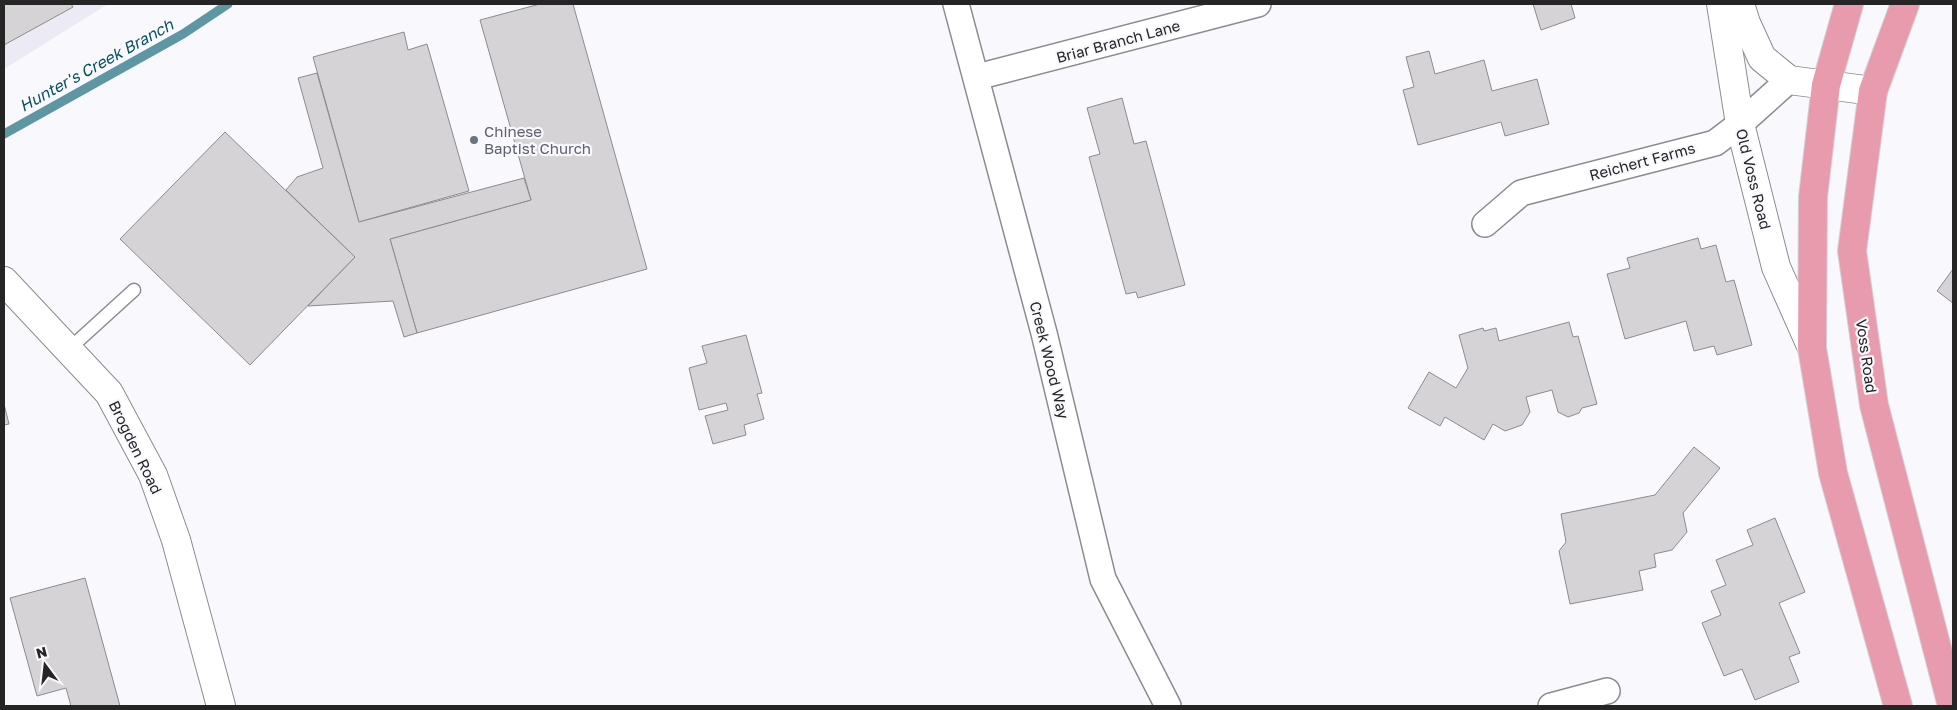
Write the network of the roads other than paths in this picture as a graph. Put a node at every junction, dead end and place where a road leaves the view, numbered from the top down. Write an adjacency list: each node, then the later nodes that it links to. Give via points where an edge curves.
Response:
1 (956, 4): 7 (street, Creek Wood Way)
2 (1258, 4): 7 (street, Briar Branch Lane)
3 (1720, 4): 11 (street, Old Voss Road)
4 (1740, 4): 8 (street, via 1762,58)
5 (1849, 4): 9 (main road)
6 (1905, 4): 10 (main road, Voss Road)
7 (977, 77): 19 (street, Creek Wood Way, via 1044,333 1103,579)
8 (1789, 80): 9 (street); 11 (street, Reichert Farms)
9 (1826, 85): 10 (street); 15 (main road, via 1813,197)
10 (1873, 91): 22 (main road, Voss Road, via 1852,251 1874,405)
11 (1740, 124): 12 (street, Reichert Farms, via 1715,143 1521,193); 15 (street, Old Voss Road, via 1776,267)
12 (1485, 224)
13 (4, 282): 16 (street, Brogden Road)
14 (134, 290): 16 (lane)
15 (1812, 348): 21 (main road, via 1833,473)
16 (68, 350): 18 (street, Brogden Road, via 109,393 154,475 176,540)
17 (1607, 691): 20 (street)
18 (220, 706)
19 (1168, 706)
20 (1551, 706)
21 (1898, 706)
22 (1952, 706)

